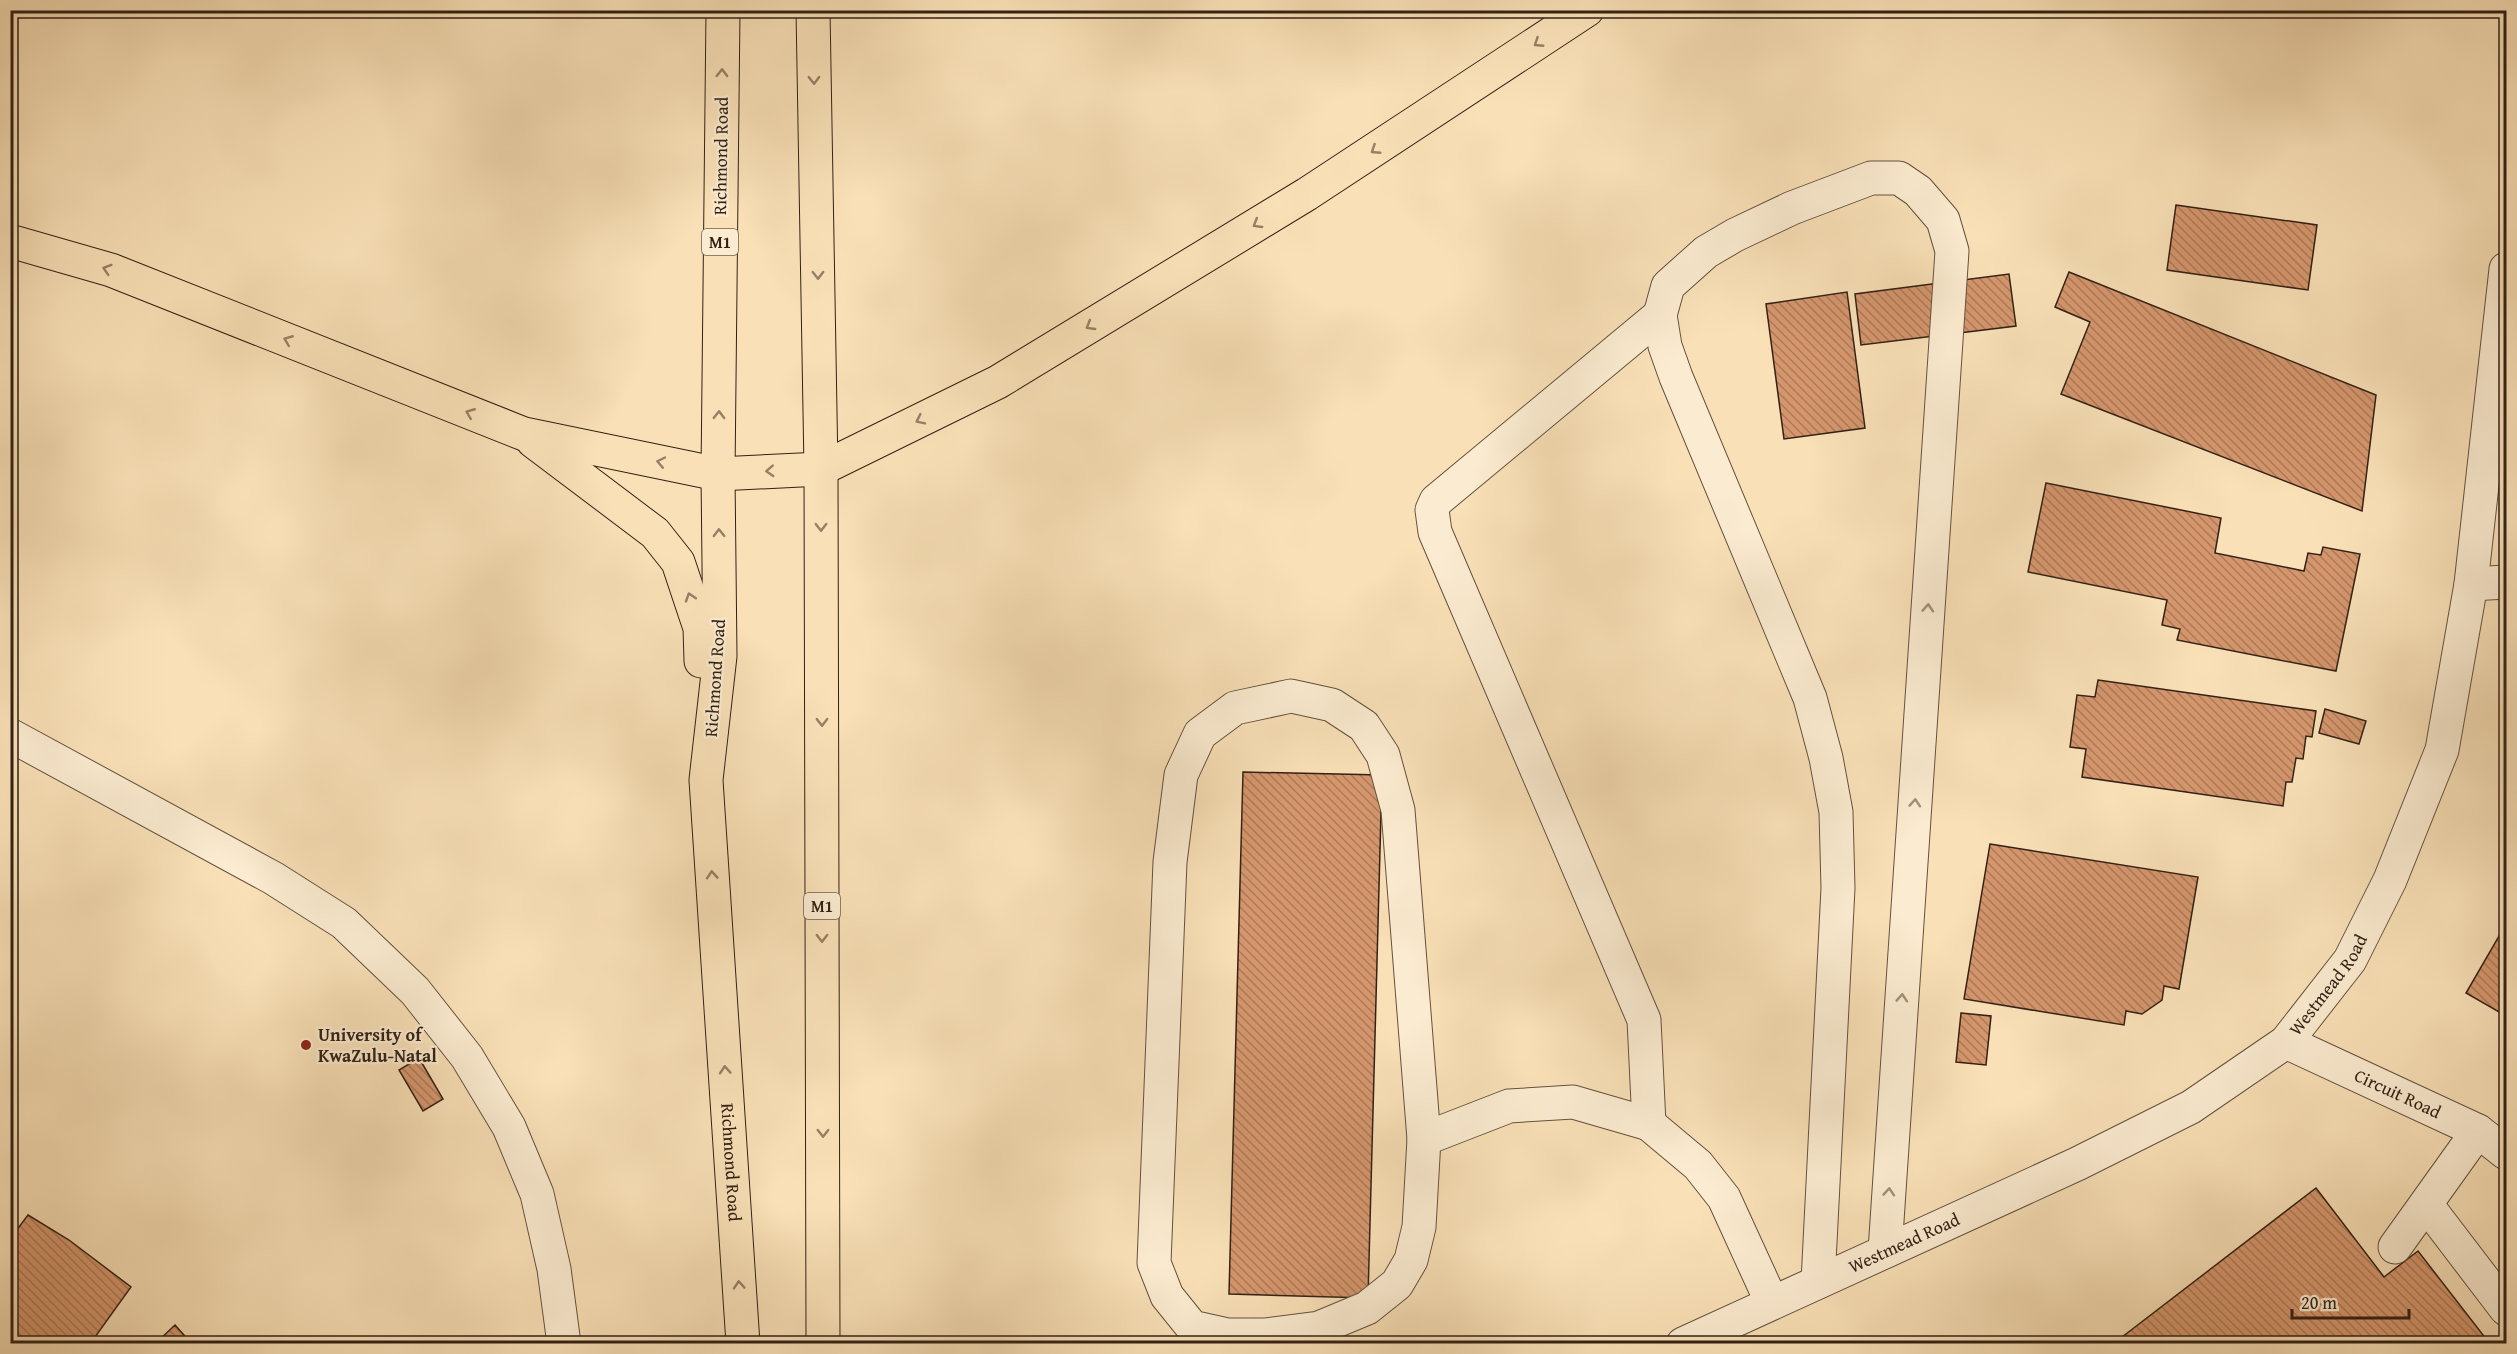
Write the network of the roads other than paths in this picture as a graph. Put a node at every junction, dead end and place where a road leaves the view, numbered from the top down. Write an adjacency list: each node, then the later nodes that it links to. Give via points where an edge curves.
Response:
1 (723, 10): 9 (highway, Richmond Road / M1, one-way to 1)
2 (1587, 10): 8 (highway, one-way to 8, via 1307,194 998,382)
3 (813, 16): 8 (highway, M1, one-way to 8)
4 (10, 241): 7 (highway, one-way to 4, via 111,270)
5 (2506, 269): 11 (lane, Westmead Road)
6 (1660, 315): 15 (lane, via 1436,501 1432,510 1435,532 1644,1020); 21 (lane, one-way to 6, via 1952,251 1949,238 1943,220 1918,191 1899,178 1871,178 1792,208 1706,252 1668,286); 22 (lane, via 1676,377 1810,698 1836,812 1838,888)
7 (524, 434): 9 (highway, one-way to 7); 13 (highway, one-way to 7, via 700,628 678,562 655,533)
8 (821, 469): 9 (highway, one-way to 9); 27 (highway, M1, one-way to 27)
9 (718, 474): 13 (highway, Richmond Road / M1, one-way to 9, via 720,656)
10 (2506, 582): 11 (lane)
11 (2471, 584): 14 (lane, Westmead Road, via 2442,750 2390,880 2350,960)
12 (10, 735): 25 (lane, via 273,878 344,923 415,991 467,1057 513,1136 537,1194 554,1269)
13 (706, 780): 26 (highway, Richmond Road / M1, one-way to 13)
14 (2286, 1042): 16 (lane, Circuit Road); 21 (lane, Westmead Road, via 2191,1107 2077,1164)
15 (1649, 1124): 17 (lane, via 1573,1102 1509,1106); 23 (lane, via 1698,1165 1724,1198)
16 (2478, 1131): 18 (lane, Circuit Road); 19 (lane)
17 (1425, 1139): 17 (lane, via 1398,810 1383,754 1364,726 1332,705 1291,696 1234,708 1200,734 1181,775 1170,862 1154,1263 1167,1296 1192,1327 1228,1335 1319,1328 1367,1308 1397,1284 1411,1260 1419,1227)
18 (2506, 1153)
19 (2426, 1204): 20 (lane); 24 (lane)
20 (2395, 1247)
21 (1885, 1251): 22 (lane, Westmead Road)
22 (1818, 1282): 23 (lane, Westmead Road)
23 (1772, 1303): 28 (lane, Westmead Road)
24 (2506, 1309)
25 (564, 1344)
26 (743, 1344)
27 (823, 1344)
28 (1683, 1344)

